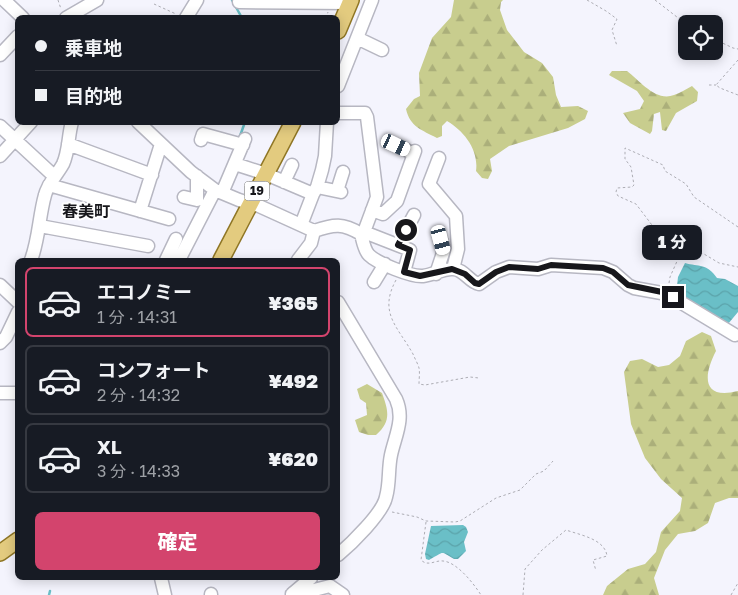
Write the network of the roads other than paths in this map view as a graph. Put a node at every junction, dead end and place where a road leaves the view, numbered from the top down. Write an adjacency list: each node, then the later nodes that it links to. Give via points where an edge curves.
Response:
1 (4, 0): 7 (street)
2 (97, 0): 8 (street)
3 (196, 0): 9 (street)
4 (351, 1): 5 (street); 6 (street); 10 (main road)
5 (239, 2)
6 (370, 4): 12 (street)
7 (20, 15)
8 (71, 15)
9 (183, 15)
10 (340, 26)
11 (15, 38): 13 (street)
12 (357, 38): 14 (street); 15 (street)
13 (2, 49)
14 (382, 50)
15 (340, 81)
16 (340, 113): 43 (street, via 364,113 367,117 377,197)
17 (28, 125): 23 (street)
18 (71, 125): 25 (street)
19 (141, 125): 26 (street)
20 (291, 125): 33 (main road, 19)
21 (327, 125): 39 (street, via 325,156)
22 (0, 126): 23 (street)
23 (15, 140): 28 (street); 36 (street)
24 (201, 140): 30 (street, via 203,134 244,142)
25 (68, 144): 34 (street); 36 (street, via 62,165)
26 (161, 144): 34 (street); 35 (street)
27 (396, 145): 41 (street, via 415,152)
28 (0, 156)
29 (439, 158): 60 (street, via 429,184 456,216 458,249)
30 (235, 164): 33 (street); 38 (street)
31 (292, 165): 37 (street)
32 (342, 172): 39 (street, via 339,192)
33 (266, 174): 37 (street); 42 (main road, 19)
34 (152, 175): 44 (street)
35 (198, 176): 38 (street); 40 (street, via 197,200)
36 (52, 181): 44 (street); 47 (street, via 45,194)
37 (284, 182): 39 (street)
38 (219, 191): 42 (street); 56 (street)
39 (315, 191): 46 (street)
40 (184, 197)
41 (397, 201): 43 (street, via 383,214); 52 (street, via 417,217)
42 (251, 203): 46 (street); 57 (main road, 19)
43 (372, 210): 49 (street)
44 (140, 211): 45 (street)
45 (169, 219)
46 (301, 225): 48 (street)
47 (40, 226): 53 (street); 54 (street)
48 (314, 231): 49 (street, via 337,224); 58 (street)
49 (362, 233): 52 (street); 59 (street, via 368,254)
50 (176, 239): 55 (street)
51 (441, 240): 62 (street, via 444,250)
52 (398, 245): 61 (street, via 410,250)
53 (148, 246)
54 (32, 258)
55 (167, 258)
56 (180, 258)
57 (222, 258)
58 (303, 258)
59 (385, 264): 61 (street); 63 (street)
60 (452, 269): 62 (street); 68 (street, via 479,284 509,267 603,268 628,285 667,294)
61 (404, 272): 62 (street, via 420,276)
62 (436, 274)
63 (374, 282)
64 (0, 287): 65 (street)
65 (15, 301)
66 (340, 305): 73 (street, via 399,406 400,418 390,456 386,499 381,510)
67 (14, 330): 69 (street)
68 (735, 334)
69 (0, 343)
70 (0, 393): 71 (street)
71 (15, 393)
72 (15, 542): 74 (main road)
73 (340, 553)
74 (0, 554)
75 (162, 580): 78 (street)
76 (308, 580): 77 (street)
77 (291, 594): 79 (street, via 330,586)
78 (165, 595)
79 (344, 595)

